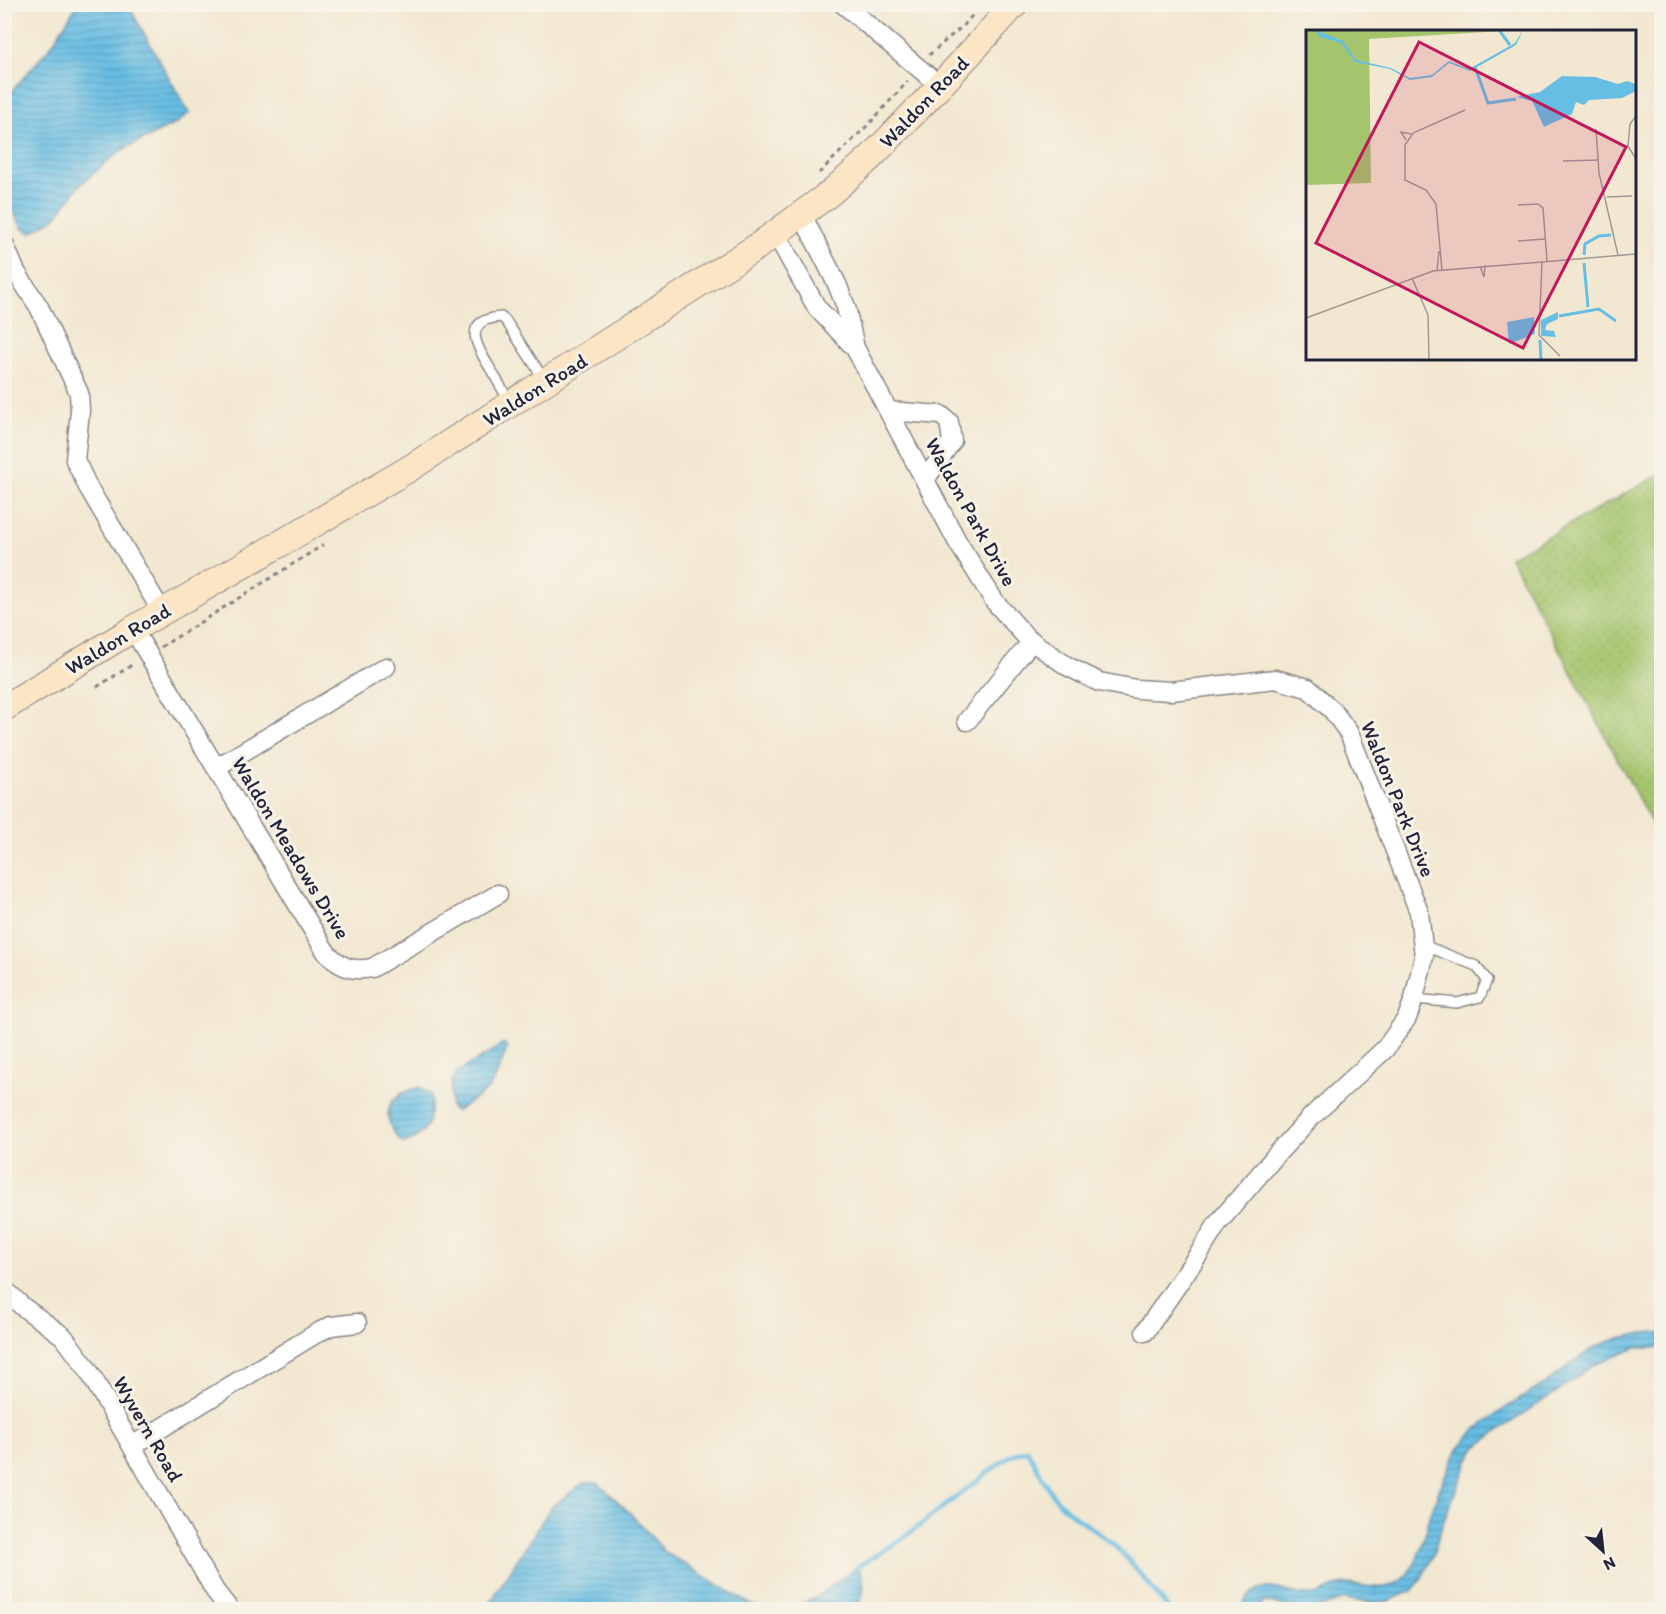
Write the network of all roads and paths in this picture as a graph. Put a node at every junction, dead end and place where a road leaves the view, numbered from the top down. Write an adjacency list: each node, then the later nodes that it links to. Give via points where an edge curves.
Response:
1 (843, 4): 4 (street)
2 (982, 4): 4 (path)
3 (1015, 4): 5 (street, Waldon Road)
4 (919, 67): 5 (street); 6 (path)
5 (940, 86): 7 (street, Waldon Road, via 869,159)
6 (818, 174)
7 (801, 215): 8 (street, Waldon Road); 10 (street, Waldon Park Drive, via 842,295)
8 (776, 234): 10 (street, Waldon Park Drive, via 817,308); 11 (street, Waldon Road)
9 (4, 244): 16 (street, via 79,393 75,460)
10 (855, 348): 13 (street, Waldon Park Drive)
11 (546, 383): 12 (street, Waldon Road); 12 (lane, via 507,321 501,317 482,323 476,327 474,336 477,348)
12 (512, 405): 16 (street, Waldon Road)
13 (889, 411): 14 (street, Waldon Park Drive); 14 (street, via 941,415 949,422 952,441)
14 (926, 480): 18 (street, Waldon Park Drive, via 994,602)
15 (326, 543): 19 (path)
16 (162, 612): 17 (street, Waldon Road)
17 (133, 629): 19 (street, Waldon Meadows Drive); 22 (street, Waldon Road)
18 (1032, 641): 23 (street); 26 (street, Waldon Park Drive, via 1067,666 1100,682 1136,689 1171,691 1275,679 1308,688 1350,733 1419,912)
19 (148, 655): 21 (path); 24 (street, Waldon Meadows Drive)
20 (386, 667): 24 (street)
21 (97, 687)
22 (4, 708)
23 (967, 721)
24 (216, 768): 25 (street, Waldon Meadows Drive, via 326,952 340,964 356,970 379,965)
25 (498, 894)
26 (1423, 945): 27 (street, Waldon Park Drive); 27 (lane, via 1476,966 1487,980 1480,997 1457,1003)
27 (1414, 999): 30 (street, Waldon Park Drive, via 1407,1018 1385,1049 1311,1117 1218,1223)
28 (4, 1289): 31 (street, Wyvern Road, via 63,1336 87,1368)
29 (357, 1323): 31 (street, via 331,1326 317,1333)
30 (1145, 1332)
31 (132, 1446): 32 (street, Wyvern Road, via 215,1591)
32 (230, 1610)

